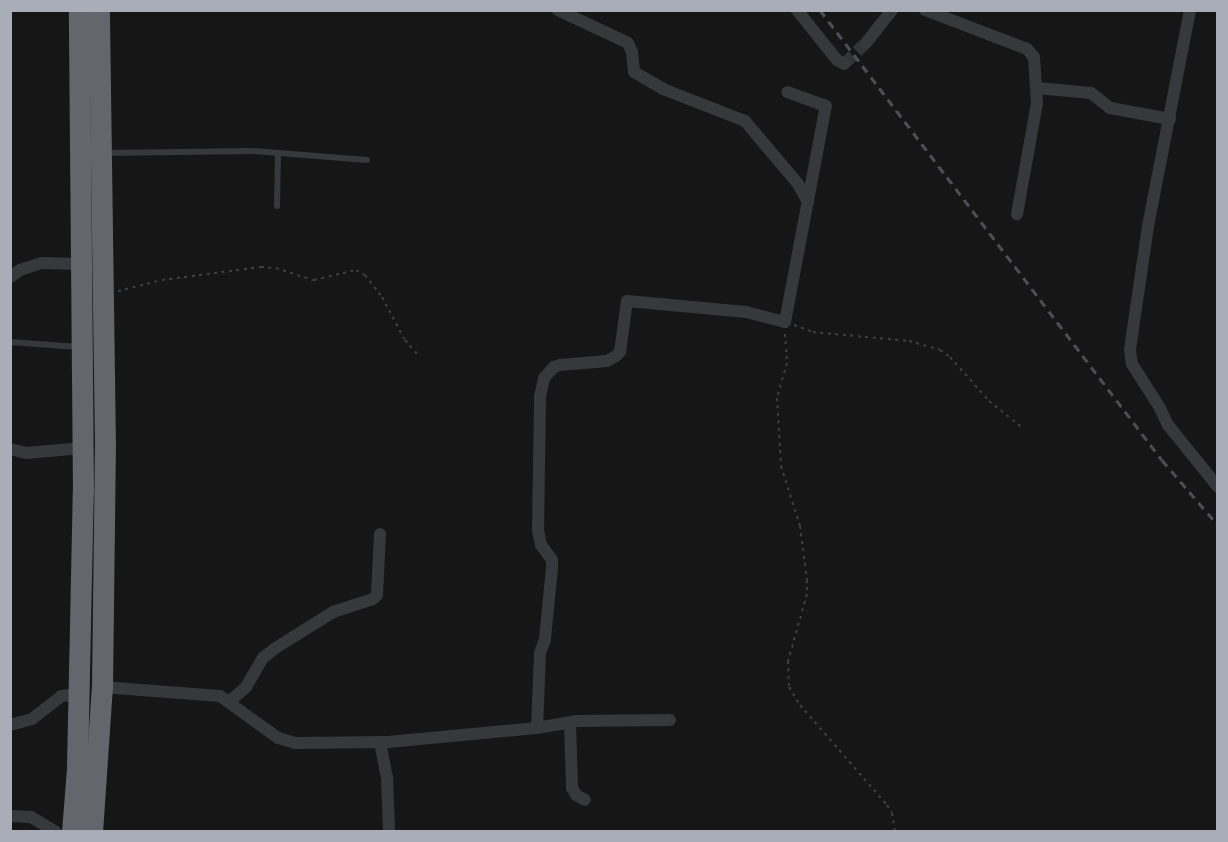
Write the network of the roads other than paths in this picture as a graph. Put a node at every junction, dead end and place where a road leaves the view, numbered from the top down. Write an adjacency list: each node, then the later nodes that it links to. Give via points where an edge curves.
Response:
1 (79, 10): 19 (highway)
2 (99, 10): 13 (highway)
3 (558, 10): 16 (street, via 628,43 634,72 663,89 745,121 798,184)
4 (797, 10): 9 (street)
5 (892, 10): 8 (street)
6 (925, 10): 10 (street, via 1027,49 1036,64)
7 (1190, 10): 12 (street)
8 (866, 43)
9 (844, 64)
10 (1037, 88): 12 (street, via 1091,93 1110,108); 18 (street)
11 (787, 92): 16 (street, via 826,106)
12 (1170, 119): 27 (street, via 1148,226 1131,358 1168,425)
13 (102, 153): 14 (lane); 24 (highway)
14 (278, 153): 15 (lane); 17 (lane)
15 (367, 160)
16 (808, 202): 35 (street, via 785,322 746,312 627,301 620,352 616,356 607,361 560,365 544,378 540,397 538,530 552,564 545,639 540,653)
17 (277, 206)
18 (1017, 214)
19 (82, 264): 20 (street, via 51,262 20,270); 22 (highway)
20 (10, 277)
21 (10, 342): 22 (lane)
22 (83, 347): 23 (highway)
23 (83, 410): 24 (highway); 25 (highway)
24 (105, 410): 29 (highway)
25 (83, 448): 26 (street, via 26,453); 30 (highway)
26 (10, 449)
27 (1218, 487)
28 (380, 534): 31 (street, via 377,595 333,612 274,649)
29 (102, 687): 31 (street, via 212,694); 41 (highway)
30 (78, 694): 34 (street, via 61,696 32,719); 40 (highway)
31 (231, 701): 36 (street, via 284,741)
32 (670, 720): 33 (street)
33 (570, 723): 35 (street); 37 (street, via 572,788)
34 (10, 725)
35 (537, 728): 36 (street)
36 (380, 742): 42 (street, via 387,777)
37 (585, 800)
38 (10, 816): 39 (street, via 35,818)
39 (56, 831)
40 (72, 831)
41 (92, 831)
42 (389, 831)

